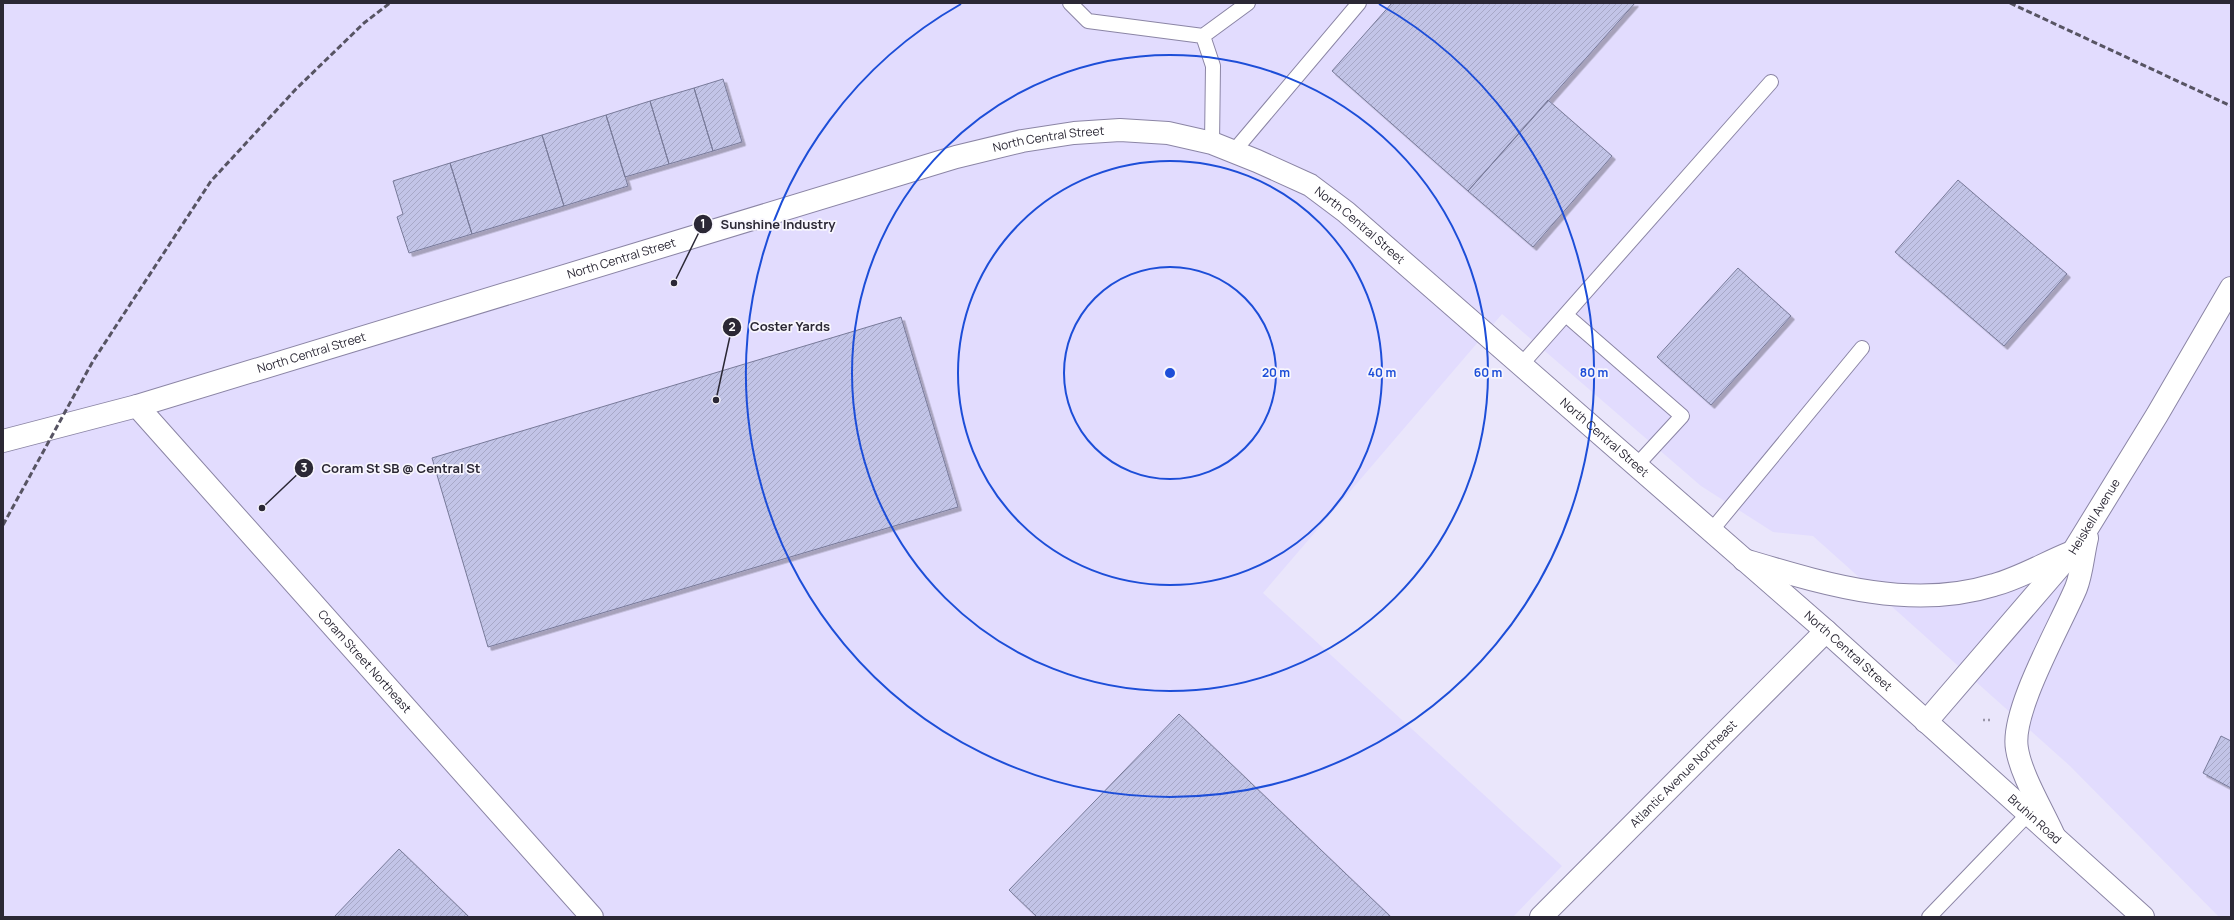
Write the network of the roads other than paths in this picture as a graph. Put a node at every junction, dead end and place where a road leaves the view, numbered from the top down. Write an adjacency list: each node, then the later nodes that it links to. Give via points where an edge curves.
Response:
1 (1070, 3): 4 (lane, via 1088,21)
2 (1248, 3): 4 (lane)
3 (1360, 3): 7 (lane)
4 (1203, 36): 6 (lane, via 1213,66)
5 (1770, 82): 9 (lane)
6 (1212, 143): 7 (main road, North Central Street); 12 (main road, North Central Street, via 1168,133 1120,130 1074,133 956,157)
7 (1234, 151): 11 (main road, North Central Street, via 1310,185 1346,212)
8 (2231, 288): 15 (main road, Heiskell Avenue)
9 (1566, 315): 11 (lane); 14 (lane, via 1682,416)
10 (1862, 348): 16 (lane)
11 (1521, 365): 14 (main road, North Central Street)
12 (137, 406): 13 (main road, North Central Street); 23 (main road, Coram Street Northeast)
13 (3, 441)
14 (1636, 466): 16 (main road, North Central Street)
15 (2089, 527): 17 (main road, Heiskell Avenue); 22 (main road, via 2077,586 2024,703 2017,728 2017,749 2023,768)
16 (1711, 531): 18 (main road, North Central Street)
17 (2074, 550): 18 (main road, via 1995,585 1958,593 1913,596 1870,593 1817,582); 20 (main road, Heiskell Avenue)
18 (1744, 560): 19 (main road, North Central Street)
19 (1826, 631): 20 (main road, North Central Street); 24 (main road, Atlantic Avenue Northeast)
20 (1926, 722): 21 (main road, Bruhin Road)
21 (2029, 813): 22 (main road, Bruhin Road); 25 (lane)
22 (2054, 836): 26 (main road, Bruhin Road)
23 (592, 917)
24 (1541, 917)
25 (1929, 917)
26 (2143, 917)

